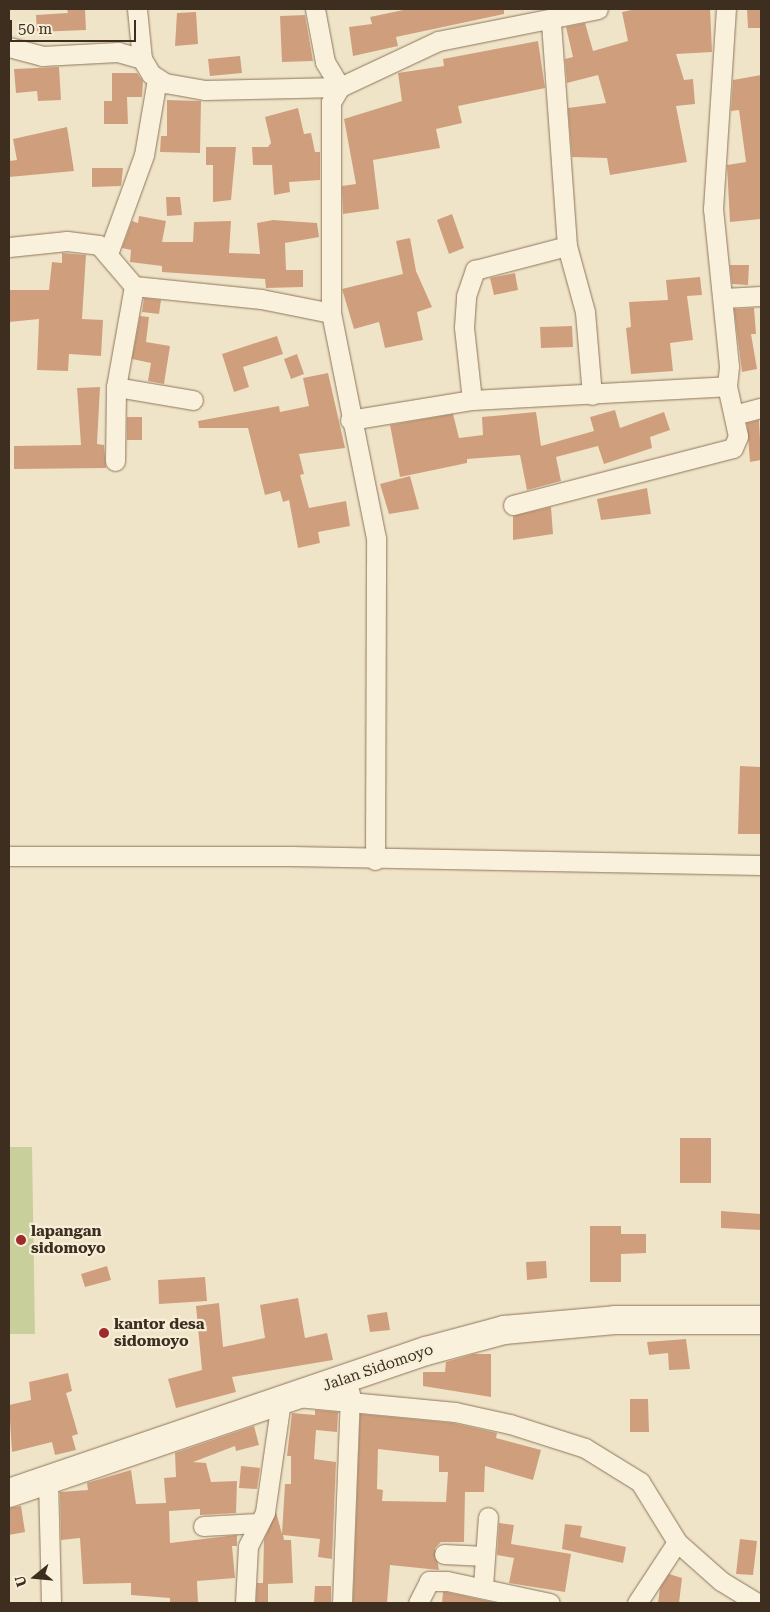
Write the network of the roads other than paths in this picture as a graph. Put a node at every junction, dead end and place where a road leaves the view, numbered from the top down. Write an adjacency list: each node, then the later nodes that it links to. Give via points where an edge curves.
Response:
1 (137, 9): 7 (street)
2 (315, 9): 9 (street, via 325,62)
3 (598, 9): 5 (street)
4 (726, 9): 15 (street, via 713,209)
5 (551, 22): 9 (street, via 510,25 438,42); 10 (street)
6 (9, 47): 7 (street, via 42,56 118,52)
7 (142, 58): 8 (street)
8 (157, 79): 9 (street, via 205,90); 12 (street, via 144,155)
9 (340, 86): 16 (street, via 331,102 328,121)
10 (567, 246): 19 (street, via 585,312); 21 (street, via 475,270 466,296 464,327)
11 (9, 247): 12 (street, via 68,241 99,245)
12 (109, 251): 13 (street)
13 (134, 286): 16 (street, via 260,299); 18 (street)
14 (761, 296): 15 (street)
15 (724, 298): 17 (street)
16 (331, 313): 24 (street)
17 (727, 386): 19 (street); 23 (street)
18 (116, 387): 20 (street); 25 (street)
19 (592, 395): 21 (street)
20 (193, 400)
21 (472, 400): 24 (street)
22 (761, 408): 23 (street)
23 (734, 415): 26 (street, via 738,436 733,448)
24 (350, 420): 28 (street, via 376,538)
25 (115, 461)
26 (513, 505)
27 (9, 856): 28 (street, via 291,856)
28 (374, 860): 29 (street)
29 (761, 866)
30 (761, 1320): 31 (main road, Jalan Sidomoyo, via 538,1324 473,1337)
31 (352, 1377): 32 (main road, Jalan Sidomoyo); 33 (street)
32 (288, 1398): 33 (street); 34 (main road, Jalan Sidomoyo); 37 (street, via 266,1502)
33 (352, 1404): 39 (street, via 455,1412 510,1424 585,1448 640,1482); 45 (street)
34 (48, 1480): 35 (main road, Jalan Sidomoyo); 43 (street)
35 (9, 1493)
36 (488, 1517): 41 (street)
37 (258, 1523): 38 (street); 44 (street, via 248,1546)
38 (203, 1526)
39 (677, 1542): 48 (street); 49 (street, via 714,1576)
40 (444, 1554): 41 (street)
41 (485, 1556): 42 (street)
42 (483, 1586): 46 (street, via 429,1581); 47 (street)
43 (51, 1603)
44 (245, 1603)
45 (342, 1603)
46 (418, 1603)
47 (550, 1603)
48 (637, 1603)
49 (757, 1603)

